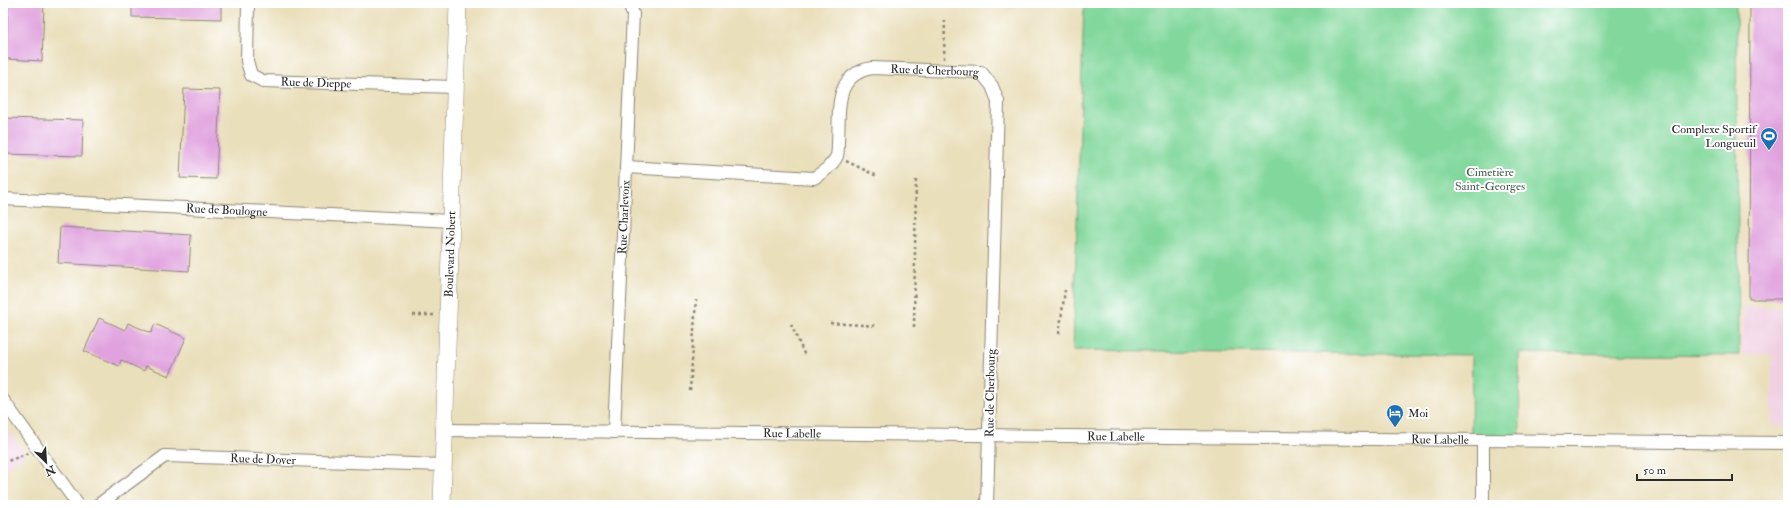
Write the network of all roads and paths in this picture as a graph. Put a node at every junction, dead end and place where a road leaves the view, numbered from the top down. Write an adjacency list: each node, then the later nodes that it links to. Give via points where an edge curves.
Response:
1 (248, 3): 6 (street, Rue de Dieppe, via 247,62 251,74 263,81)
2 (458, 3): 6 (street, Boulevard Nobert)
3 (629, 3): 8 (street, Rue Charlevoix, via 633,14)
4 (945, 18): 5 (path)
5 (944, 71): 7 (street, Rue de Cherbourg, via 872,68 851,76 841,92); 27 (street, Rue de Cherbourg, via 981,72 992,86 998,101)
6 (455, 87): 12 (street, Boulevard Nobert)
7 (837, 156): 8 (street, via 828,168 814,178); 9 (path)
8 (626, 167): 26 (street, Rue Charlevoix)
9 (877, 176)
10 (916, 177): 20 (path)
11 (3, 199): 12 (street, Rue de Boulogne)
12 (451, 221): 16 (street, Boulevard Nobert)
13 (1064, 290): 21 (path)
14 (696, 300): 23 (path)
15 (413, 315): 16 (path)
16 (448, 316): 25 (street, Boulevard Nobert)
17 (791, 324): 22 (path)
18 (830, 324): 19 (path)
19 (877, 326)
20 (914, 327)
21 (1059, 334)
22 (805, 356)
23 (690, 391)
24 (3, 400): 30 (street)
25 (444, 430): 26 (street, Rue Labelle); 32 (street, Boulevard Nobert)
26 (614, 432): 27 (street, Rue Labelle)
27 (989, 435): 28 (street, Rue Labelle); 36 (street, Rue de Cherbourg)
28 (1483, 440): 29 (street, Rue Labelle); 37 (street)
29 (1788, 443)
30 (38, 450): 31 (path); 33 (street)
31 (3, 463)
32 (443, 465): 34 (street, Rue de Dover, via 165,456); 35 (street, Boulevard Nobert)
33 (78, 505)
34 (98, 505)
35 (442, 505)
36 (987, 505)
37 (1483, 505)

